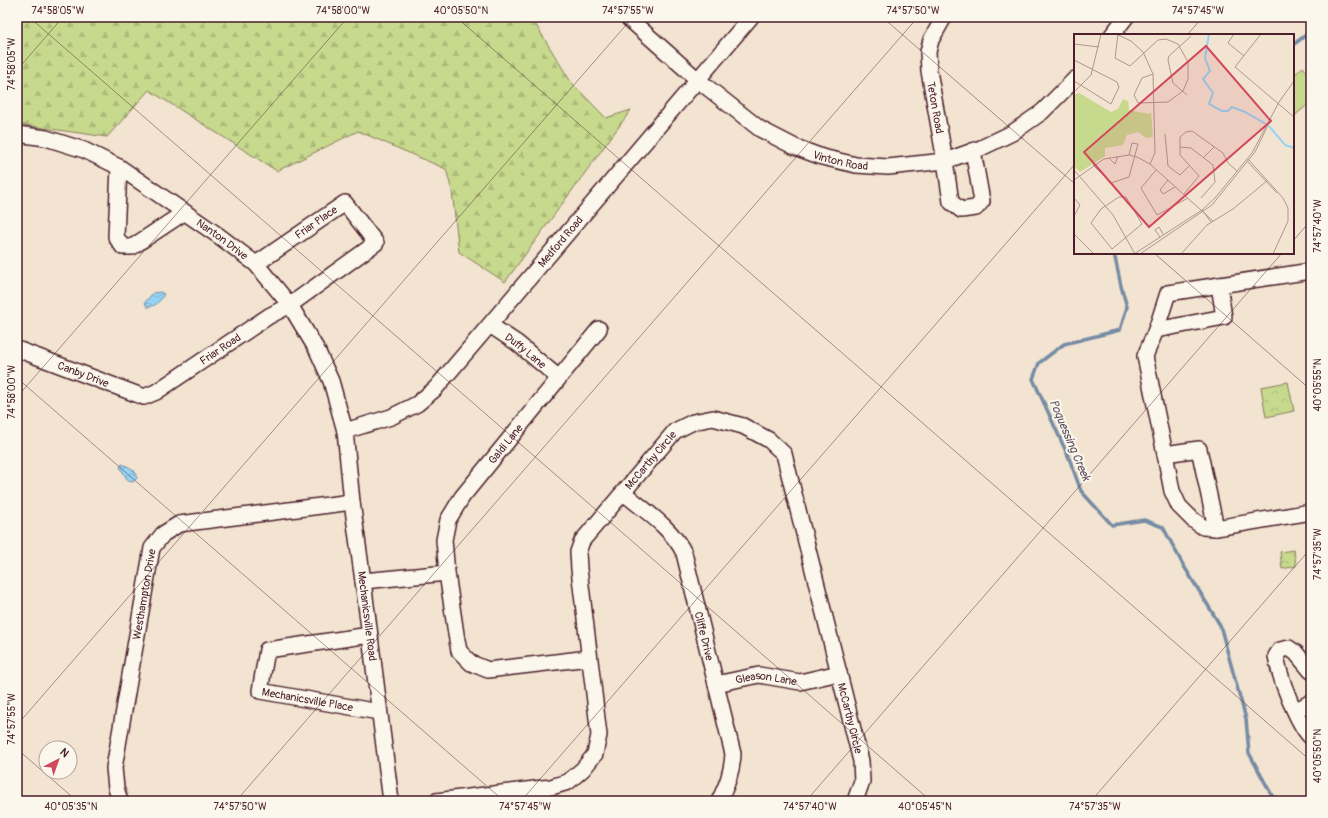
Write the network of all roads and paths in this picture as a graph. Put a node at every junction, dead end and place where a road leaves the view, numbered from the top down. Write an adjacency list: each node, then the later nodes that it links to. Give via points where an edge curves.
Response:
1 (627, 17): 6 (street, Vinton Road)
2 (751, 17): 6 (street, Medford Road)
3 (944, 17): 10 (street, Teton Road, via 931,40 928,52)
4 (1126, 17): 5 (street)
5 (1113, 34)
6 (698, 80): 10 (street, Vinton Road, via 760,129 822,157 888,167); 17 (street, Medford Road)
7 (1074, 80): 9 (street, Vinton Road, via 1042,112 1012,133)
8 (17, 134): 11 (street, Nanton Drive, via 46,138 84,150)
9 (973, 151): 10 (street, Vinton Road); 10 (street, Teton Road, via 982,201 976,208 961,210 951,202)
10 (945, 161)
11 (119, 167): 12 (street, Nanton Drive); 12 (street, via 116,237 123,247 132,247)
12 (185, 212): 13 (street, Nanton Drive)
13 (256, 264): 16 (street, Nanton Drive); 16 (street, Friar Place, via 345,203 376,243)
14 (1311, 271): 15 (street)
15 (1219, 286): 19 (street, via 1168,293); 19 (street, via 1224,317)
16 (290, 305): 22 (street, Friar Road, via 269,316); 23 (street, Nanton Drive, via 320,356 331,382)
17 (490, 325): 21 (street, Duffy Lane, via 517,343); 23 (street, Medford Road, via 435,389 416,404 391,417)
18 (599, 329): 21 (street, Galdi Lane)
19 (1156, 330): 24 (street, via 1145,356)
20 (17, 349): 22 (street, Canby Drive, via 144,397)
21 (559, 378): 29 (street, Galdi Lane, via 462,497 448,520 444,540)
22 (151, 394)
23 (345, 431): 26 (street, Mechanicsville Road)
24 (1165, 454): 28 (street, via 1172,490 1179,506 1203,527); 28 (street, via 1199,449)
25 (624, 493): 32 (street, McCarthy Circle, via 582,541 578,552); 34 (street, McCarthy Circle, via 676,431 693,422 713,418 743,426 769,440 784,454); 35 (street, Cliffe Drive, via 671,533 684,553)
26 (352, 502): 30 (street, Mechanicsville Road); 40 (street, Westhampton Drive, via 179,524 163,534 152,548 114,768)
27 (1311, 512): 28 (street)
28 (1216, 528)
29 (447, 573): 30 (street); 32 (street, Galdi Lane, via 460,651 471,664 488,670)
30 (364, 581): 31 (street, Mechanicsville Road)
31 (370, 635): 38 (street, Mechanicsville Road); 38 (street, Mechanicsville Place, via 267,650 260,691)
32 (589, 658): 42 (street, McCarthy Circle, via 599,735 595,754 583,769 568,782 551,787)
33 (1311, 671): 37 (street, via 1296,652 1289,648 1280,650 1276,656 1279,675)
34 (839, 673): 35 (street, Gleason Lane, via 800,682 759,675); 44 (street, McCarthy Circle, via 861,761 862,781)
35 (716, 684): 43 (street, Cliffe Drive, via 734,754 729,781)
36 (1311, 702): 37 (street)
37 (1295, 711): 39 (street, via 1302,726)
38 (380, 712): 41 (street, Mechanicsville Road)
39 (1311, 736)
40 (120, 801)
41 (391, 801)
42 (436, 801)
43 (720, 801)
44 (855, 801)

